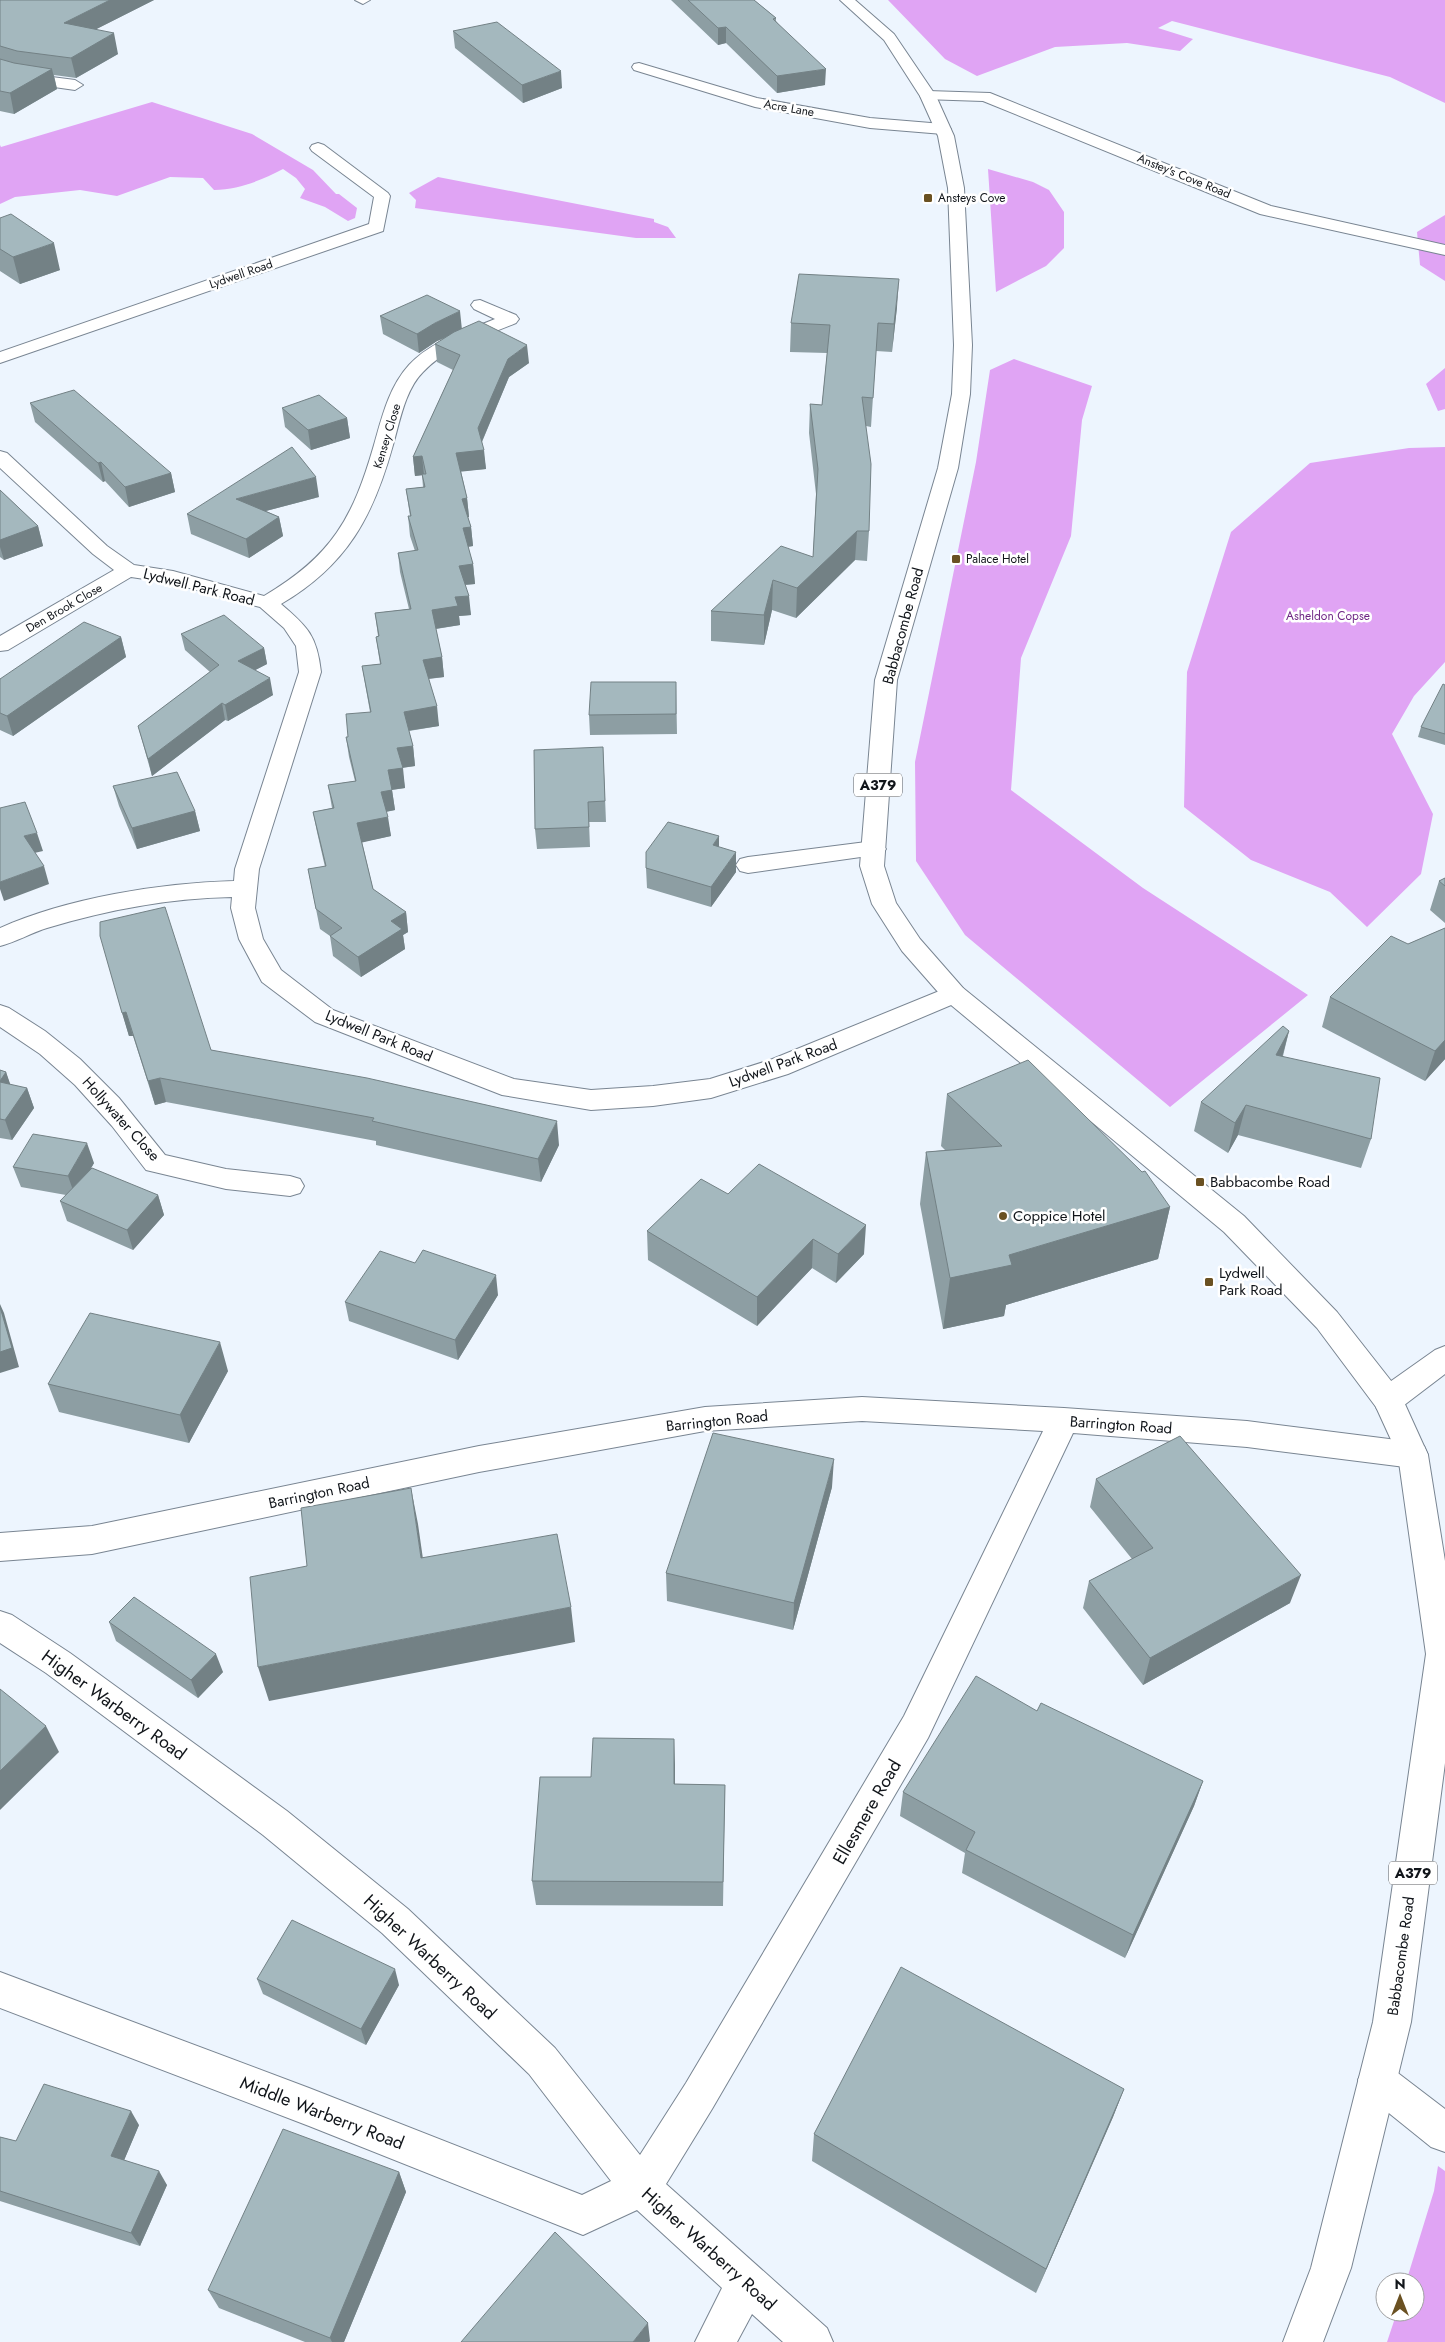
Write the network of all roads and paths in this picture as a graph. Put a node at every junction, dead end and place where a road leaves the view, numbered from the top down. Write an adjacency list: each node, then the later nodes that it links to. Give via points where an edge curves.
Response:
1 (847, 0): 5 (street, Babbacombe Road / A379, via 889,37)
2 (639, 67): 6 (street, Acre Lane, via 755,102 870,123)
3 (0, 71): 4 (street)
4 (75, 85)
5 (928, 96): 6 (street, Babbacombe Road / A379); 8 (street, Anstey's Cove Road, via 985,96 1266,210)
6 (943, 128): 15 (street, Babbacombe Road / A379, via 956,188 963,345 961,394 948,468 886,680)
7 (318, 148): 10 (street, Lydwell Road, via 382,196 377,227)
8 (1445, 250)
9 (480, 305): 13 (street, Kensey Close, via 510,319 433,352 415,369 401,393 372,487 350,531 332,557 293,589)
10 (0, 358)
11 (0, 457): 12 (street, Lydwell Park Road, via 100,550)
12 (128, 570): 13 (street, Lydwell Park Road, via 172,577); 14 (street, Den Brook Close)
13 (267, 603): 17 (street, Lydwell Park Road, via 292,624 307,646 310,672)
14 (0, 645)
15 (874, 849): 16 (street); 19 (street, Babbacombe Road / A379, via 872,866 884,904 911,945)
16 (748, 865)
17 (243, 889): 18 (street, via 208,889 118,900 22,926); 19 (street, Lydwell Park Road, via 243,908 251,938 271,976 324,1016 511,1088 591,1100 711,1088 779,1067)
18 (0, 938)
19 (954, 994): 23 (street, Babbacombe Road / A379, via 1234,1224 1327,1320)
20 (0, 1014): 21 (street, Hollywater Close, via 55,1052 95,1086 135,1132 156,1163 226,1179)
21 (290, 1186)
22 (1445, 1358): 23 (street)
23 (1388, 1400): 25 (street, Babbacombe Road / A379)
24 (1064, 1420): 25 (street, Barrington Road, via 1247,1434); 26 (street, Barrington Road, via 862,1409 705,1419 479,1459 92,1540); 31 (street, Ellesmere Road, via 916,1727 779,1962)
25 (1413, 1455): 29 (street, Babbacombe Road / A379, via 1443,1654 1392,2022)
26 (0, 1547)
27 (0, 1625): 31 (street, Higher Warberry Road, via 58,1663 275,1822 395,1921 542,2062)
28 (0, 1990): 31 (street, Middle Warberry Road, via 583,2215)
29 (1377, 2080): 30 (street); 35 (street, Babbacombe Road / A379, via 1331,2268)
30 (1445, 2133)
31 (641, 2188): 32 (street, Higher Warberry Road)
32 (747, 2283): 33 (street); 34 (street, Higher Warberry Road)
33 (715, 2342)
34 (813, 2342)
35 (1303, 2342)

